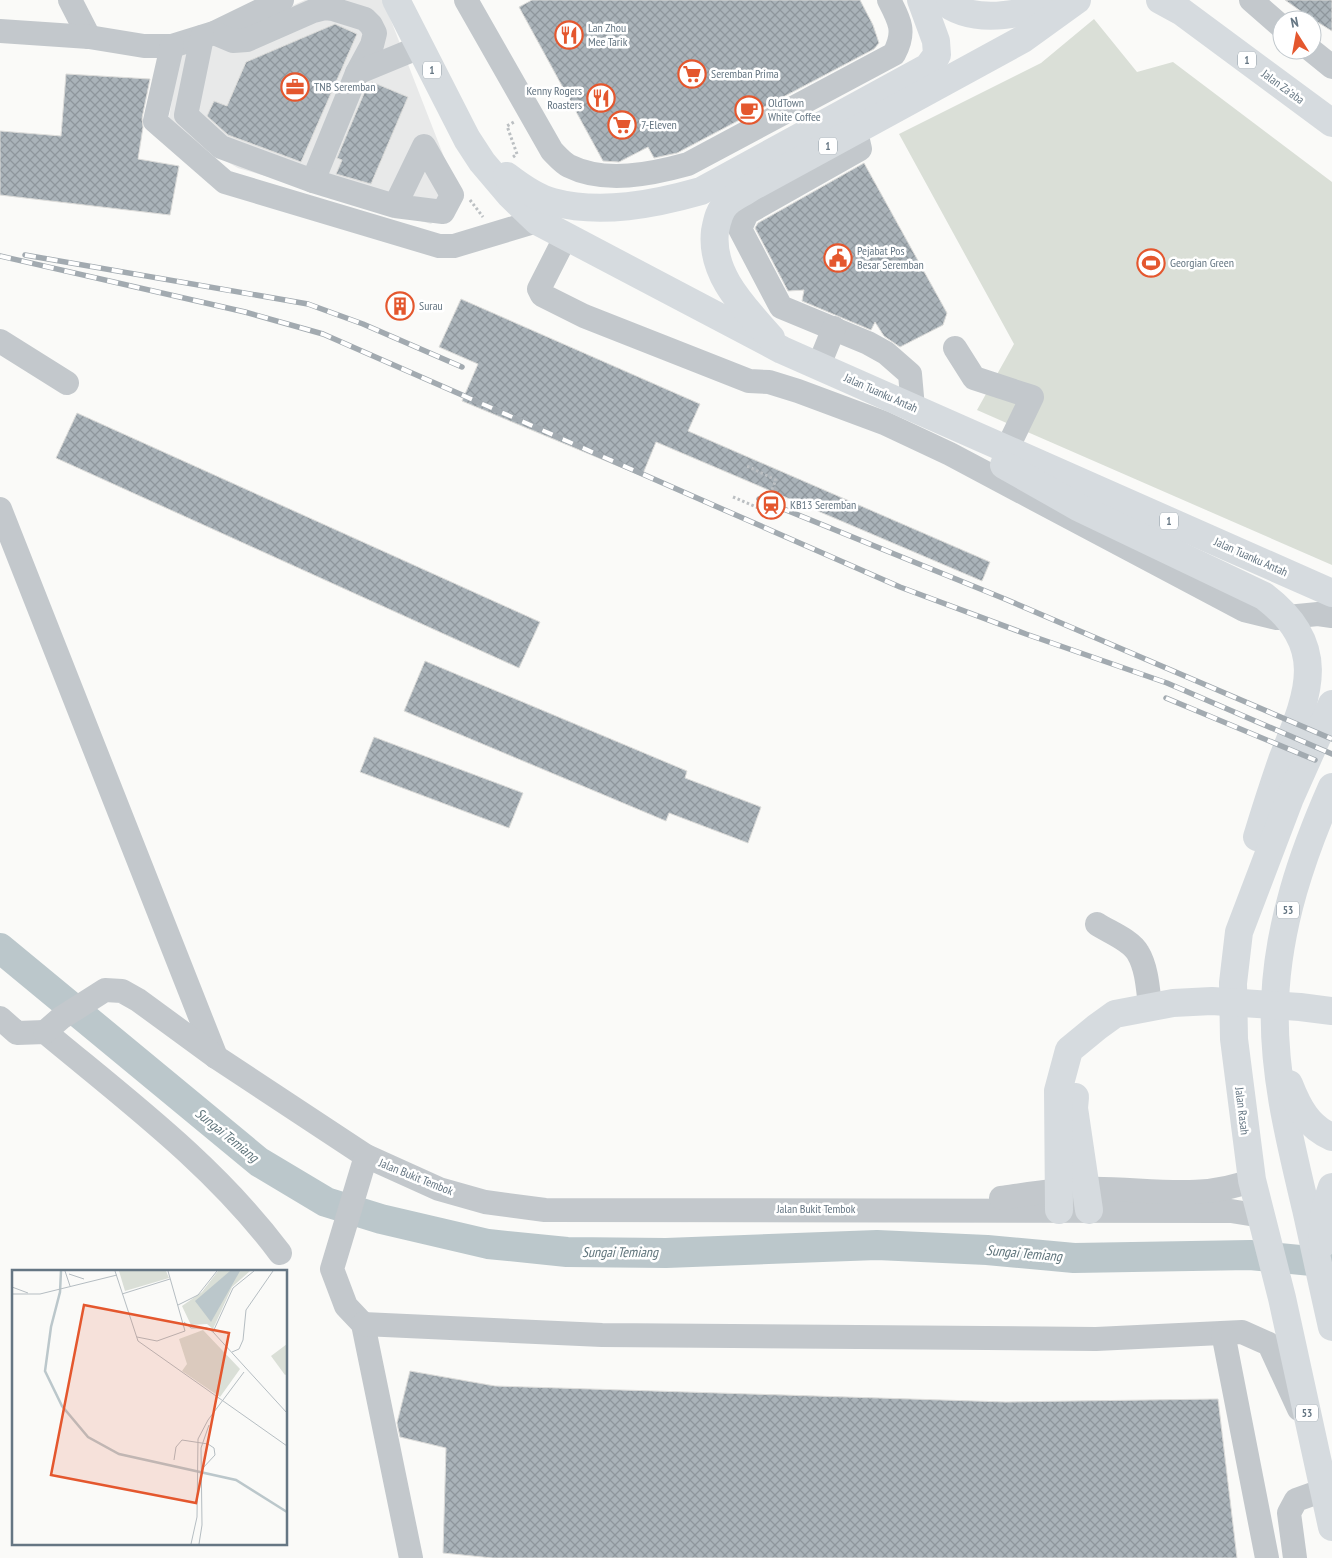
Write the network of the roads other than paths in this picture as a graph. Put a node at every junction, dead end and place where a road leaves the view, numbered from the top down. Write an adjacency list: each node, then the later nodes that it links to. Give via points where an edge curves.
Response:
1 (70, 0): 14 (street)
2 (466, 0): 3 (street, via 552,151 568,166 604,176 656,173 688,164 894,54 901,40 900,25)
3 (889, 0)
4 (921, 0): 22 (highway, 1, via 936,41 937,55 928,67 701,191 662,202 620,206 583,208 552,202 520,186)
5 (942, 0): 6 (highway, 1, via 949,6 981,15 1035,10)
6 (1075, 0): 21 (highway, 1, via 1023,39)
7 (1250, 0): 11 (street)
8 (403, 2): 16 (highway, 1)
9 (268, 3): 13 (street)
10 (1176, 4): 20 (highway, Jalan Za'aba / 1)
11 (1272, 19)
12 (0, 31): 14 (street)
13 (208, 35): 15 (street); 19 (street, via 233,41 247,40 312,11 333,9 365,19 375,34); 23 (street, via 186,115 221,147)
14 (89, 37): 15 (street, via 144,46)
15 (172, 46): 25 (street, via 155,121 225,182 440,246 454,246)
16 (420, 47): 19 (street); 22 (highway, 1)
17 (1322, 59): 18 (street)
18 (1332, 67)
19 (357, 72): 23 (street)
20 (1332, 123)
21 (856, 132): 27 (street, via 860,149 747,213 740,229 781,307); 30 (highway, 1, via 750,188 727,203 717,218 716,254 722,273 739,301)
22 (467, 140): 25 (highway, Jalan Tuanku Antah / 1, via 510,195)
23 (313, 182): 24 (street)
24 (395, 206)
25 (537, 221): 26 (highway, Jalan Tuanku Antah / 1)
26 (566, 236): 30 (highway, Jalan Tuanku Antah / 1); 37 (street, via 540,290 542,295 584,316 749,381 769,382 798,391 884,423 1039,500 1244,610 1277,618 1318,614)
27 (834, 328): 31 (street); 33 (street, via 886,353 910,374)
28 (0, 341): 32 (street)
29 (955, 348): 34 (street, via 974,378 1032,397)
30 (782, 350): 31 (highway, Jalan Tuanku Antah / 1)
31 (819, 365): 33 (highway, Jalan Tuanku Antah / 1)
32 (67, 383)
33 (920, 411): 34 (highway, Jalan Tuanku Antah / 1); 41 (highway, via 1078,507 1264,596 1294,625 1303,642 1309,684 1248,865)
34 (1007, 449): 36 (highway, Jalan Tuanku Antah / 1)
35 (0, 509): 48 (street)
36 (1332, 593)
37 (1332, 616)
38 (1332, 704): 41 (highway, Jalan Rasah / 53, via 1290,798)
39 (1332, 787): 47 (highway, 53, via 1297,873 1286,920 1275,1001)
40 (1097, 924): 42 (street, via 1138,952)
41 (1239, 932): 51 (highway, Jalan Rasah / 53, via 1233,983 1234,1039)
42 (1150, 1006): 43 (highway, via 1212,1001); 46 (highway, via 1115,1014)
43 (1332, 1011)
44 (0, 1018): 45 (street, via 17,1033)
45 (53, 1024): 48 (street, Jalan Bukit Tembok, via 105,990 122,991); 57 (street, via 202,1164 252,1215)
46 (1097, 1026): 53 (highway, via 1079,1066 1074,1108); 54 (highway, via 1069,1050 1058,1091)
47 (1277, 1048): 49 (highway, via 1298,1106 1318,1131); 56 (highway, 53, via 1288,1129)
48 (216, 1057): 50 (street, Jalan Bukit Tembok)
49 (1332, 1137)
50 (366, 1156): 54 (street, Jalan Bukit Tembok, via 440,1189 485,1202 545,1210 910,1210); 58 (street, via 332,1269 346,1306)
51 (1252, 1180): 53 (street, Jalan Bukit Tembok, via 1234,1188 1205,1192); 55 (highway, Jalan Rasah / 53)
52 (1332, 1187): 56 (highway)
53 (1088, 1199): 54 (street, Jalan Bukit Tembok); 55 (street, Jalan Bukit Tembok, via 1231,1211)
54 (1059, 1200)
55 (1264, 1226): 61 (highway, Jalan Rasah / 53)
56 (1317, 1237): 59 (highway, 53)
57 (280, 1253)
58 (363, 1324): 60 (street, via 622,1335 1096,1339); 64 (street)
59 (1332, 1327)
60 (1223, 1333): 61 (street, via 1242,1332 1269,1344); 65 (street)
61 (1313, 1439): 62 (highway, Jalan Rasah / 53)
62 (1324, 1490): 63 (highway, Jalan Rasah / 53); 66 (street, via 1296,1500 1289,1513)
63 (1332, 1527)
64 (410, 1558)
65 (1267, 1558)
66 (1295, 1558)

